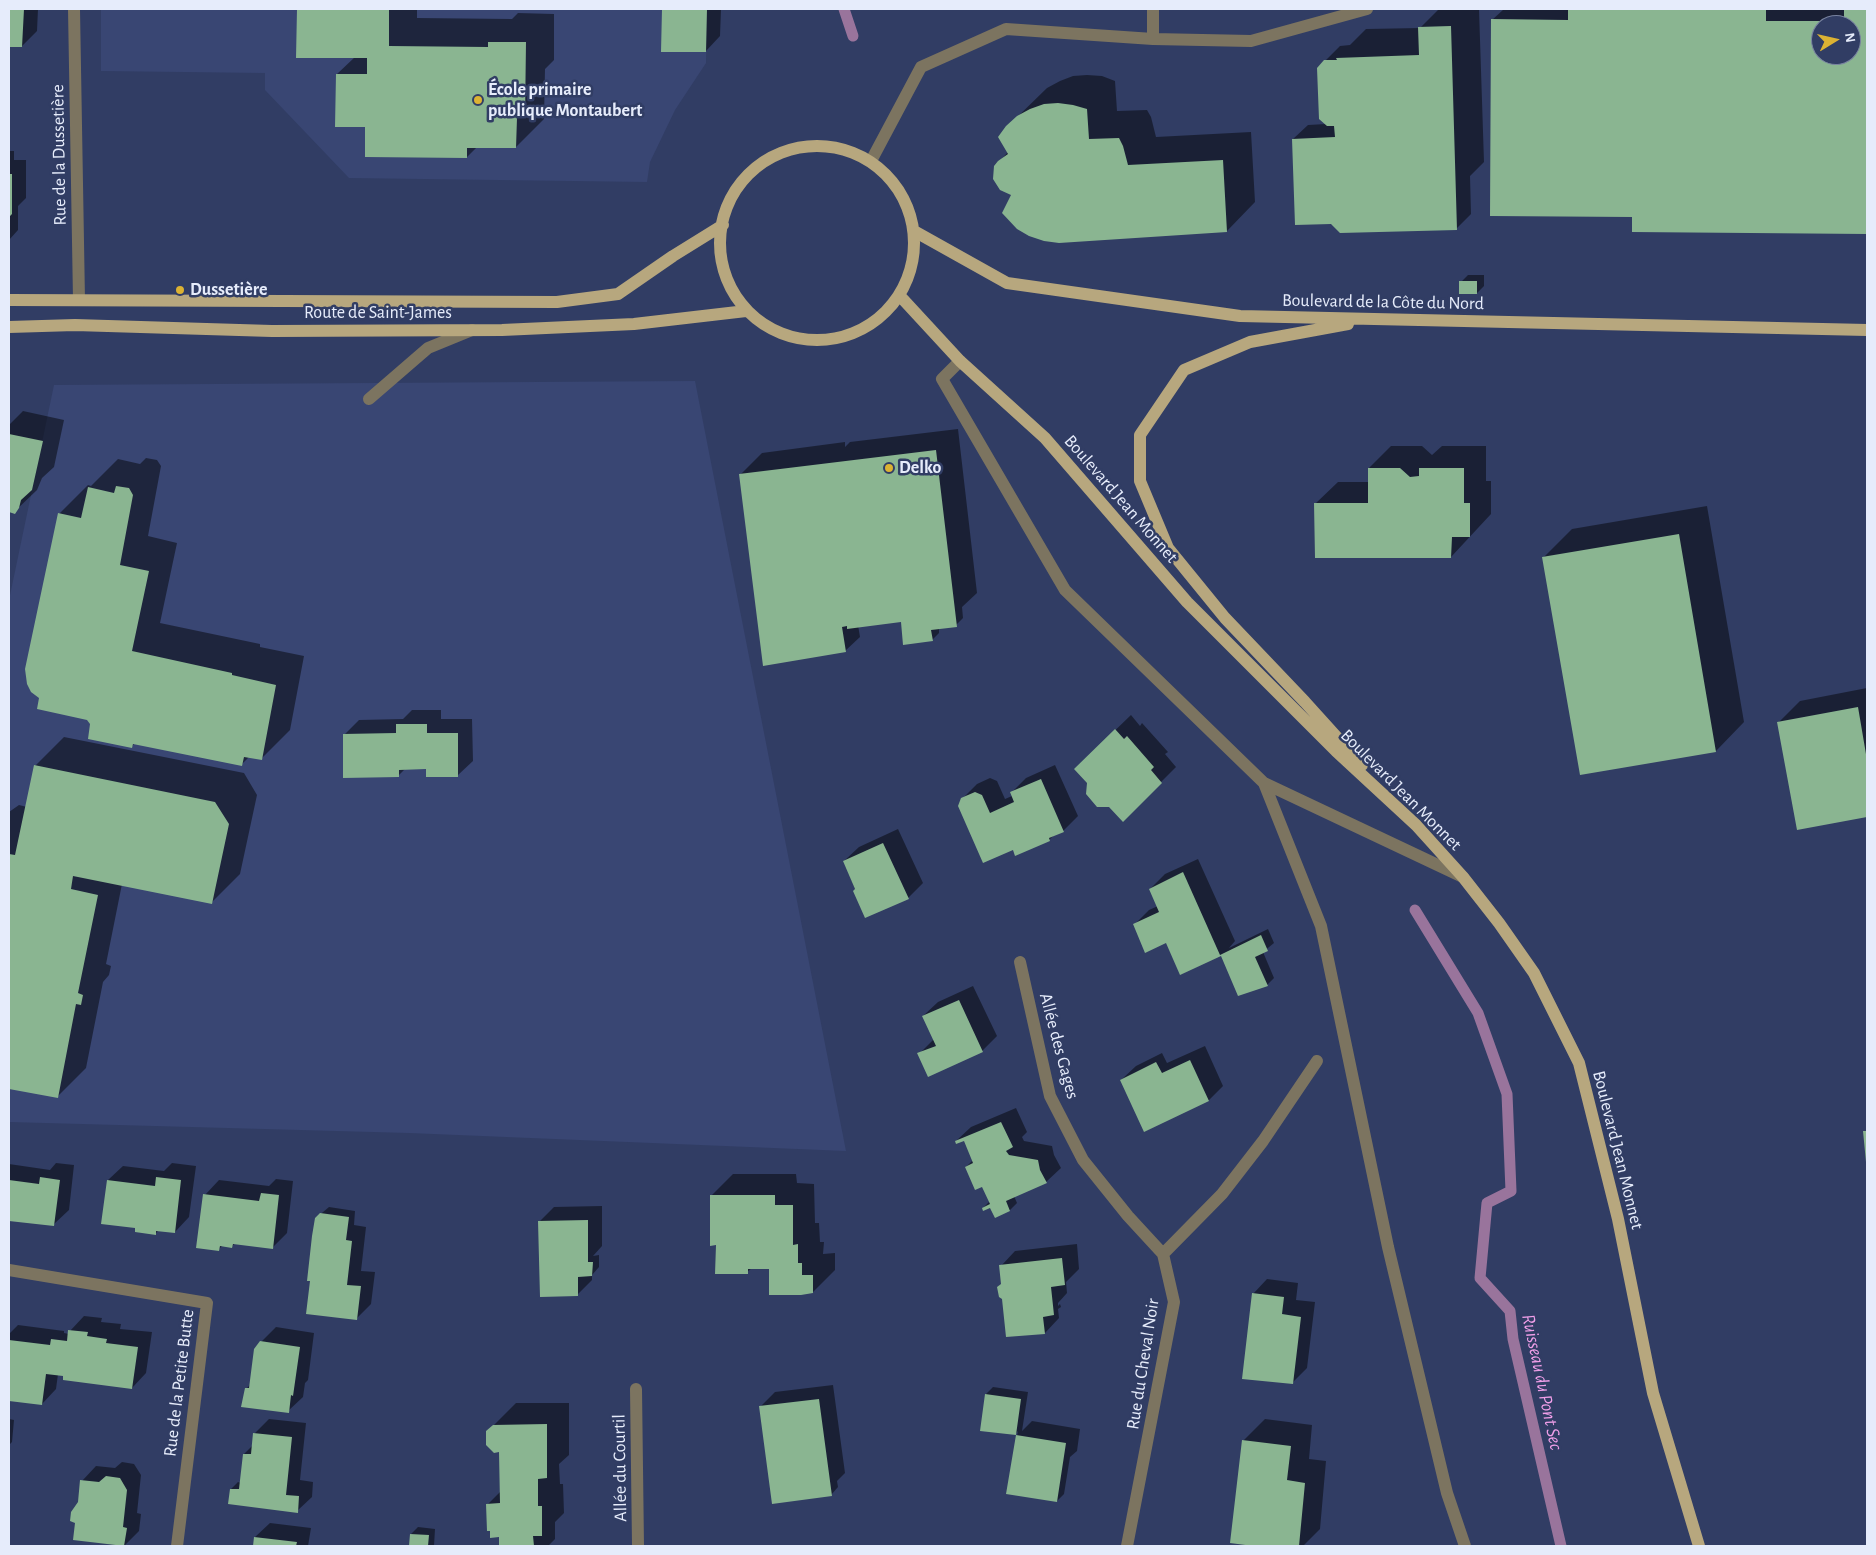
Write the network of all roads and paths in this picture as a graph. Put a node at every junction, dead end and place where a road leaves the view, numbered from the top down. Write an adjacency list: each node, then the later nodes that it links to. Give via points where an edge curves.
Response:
1 (74, 9): 10 (street, Rue de la Dussetière)
2 (1153, 9): 4 (street)
3 (1366, 9): 4 (street, via 1250,41)
4 (1153, 39): 5 (street, via 1006,29 921,67)
5 (871, 161): 6 (main road, via 840,147 794,148 763,162 738,185 726,207); 7 (main road, via 904,198)
6 (723, 224): 10 (main road, Route de Saint-James, via 618,294 557,302); 11 (main road, via 719,240 728,282)
7 (914, 231): 8 (main road, via 913,265); 12 (main road, Boulevard de la Côte du Nord, via 1007,283 1240,316)
8 (900, 296): 11 (main road, via 878,320 848,336 815,341 774,331); 16 (main road, Boulevard Jean Monnet)
9 (9, 300): 10 (main road, Route de Saint-James)
10 (79, 300)
11 (746, 311): 14 (main road, Route de Saint-James, via 634,324)
12 (1375, 319): 15 (main road, Boulevard de la Côte du Nord); 19 (main road, via 1250,342 1184,370 1140,435 1140,481 1168,548 1225,618)
13 (9, 327): 14 (main road, Route de Saint-James)
14 (472, 330): 17 (street, via 428,348)
15 (1867, 330)
16 (960, 361): 18 (street, via 942,379 1065,590); 19 (main road, Boulevard Jean Monnet, via 1045,438 1187,602 1336,751)
17 (369, 399)
18 (1264, 783): 20 (street); 29 (street, via 1321,926 1388,1247 1446,1493)
19 (1416, 824): 20 (main road, Boulevard Jean Monnet)
20 (1463, 877): 30 (main road, Boulevard Jean Monnet, via 1534,973 1579,1063 1618,1219 1653,1393)
21 (1020, 962): 23 (street, Allée des Gages, via 1050,1096 1083,1160)
22 (1317, 1061): 23 (street, via 1263,1141 1222,1194)
23 (1163, 1254): 28 (street, Rue du Cheval Noir, via 1174,1302)
24 (9, 1270): 26 (street, Rue de la Petite Butte, via 207,1303)
25 (636, 1389): 27 (street, Allée du Courtil)
26 (176, 1546)
27 (638, 1546)
28 (1128, 1546)
29 (1465, 1546)
30 (1698, 1546)

